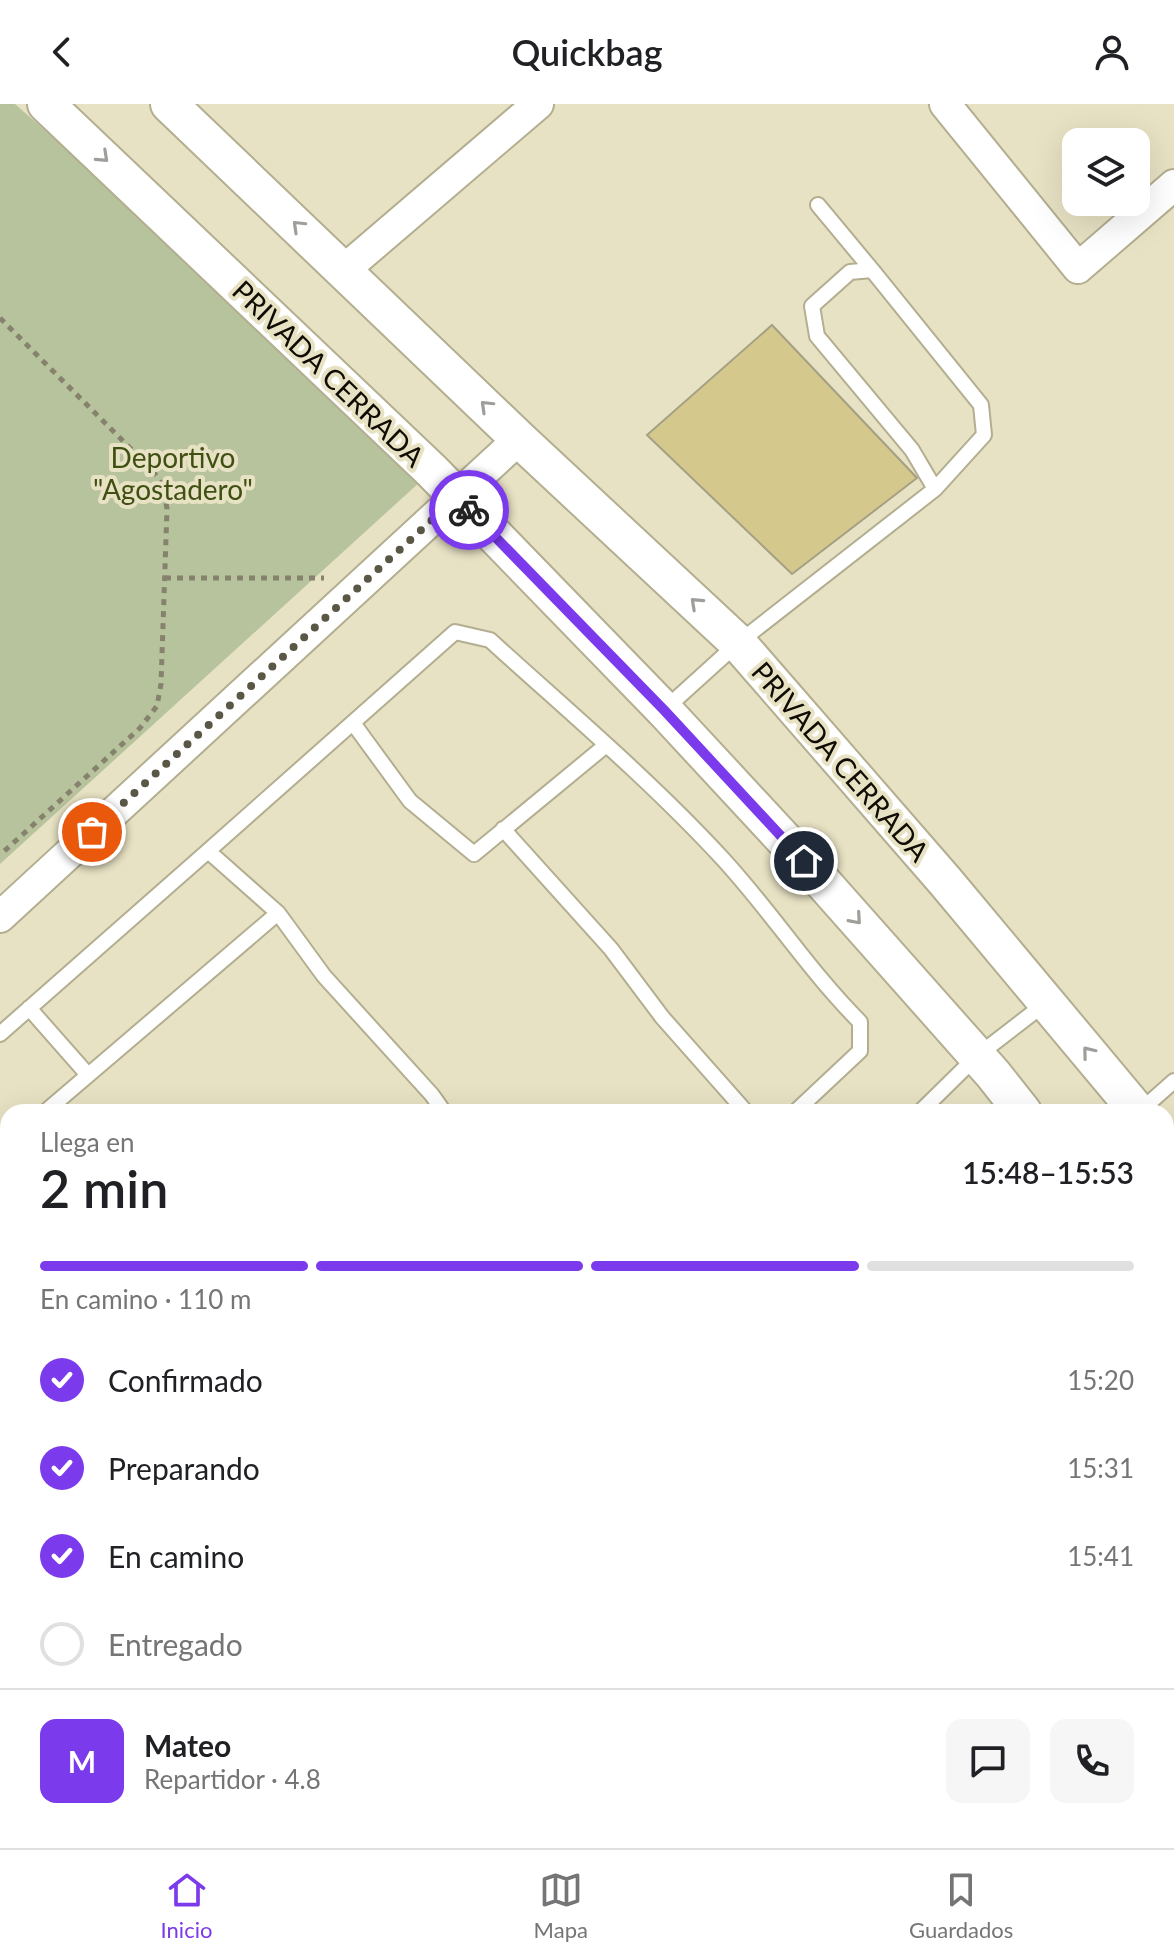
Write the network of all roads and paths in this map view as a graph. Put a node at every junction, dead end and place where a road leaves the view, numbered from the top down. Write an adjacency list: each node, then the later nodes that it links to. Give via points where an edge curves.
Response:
1 (46, 104): 12 (street, PRIVADA CERRADA, one-way to 12)
2 (169, 104): 7 (street, PRIVADA CERRADA, one-way to 2)
3 (958, 109): 5 (street, via 1078,268)
4 (517, 111): 7 (street)
5 (1174, 185)
6 (818, 205): 8 (lane)
7 (344, 270): 10 (street, PRIVADA CERRADA, one-way to 7)
8 (872, 270): 11 (lane, via 981,405 984,435); 11 (lane, via 850,272 812,306 817,336 912,450)
9 (0, 318): 13 (path, via 163,486)
10 (519, 439): 12 (street); 15 (street, PRIVADA CERRADA, one-way to 10)
11 (935, 489): 15 (lane)
12 (457, 497): 14 (street); 16 (street, PRIVADA CERRADA)
13 (165, 578): 14 (path); 21 (path, via 157,706 140,728)
14 (369, 578): 23 (street)
15 (738, 643): 16 (lane); 24 (street, PRIVADA CERRADA)
16 (664, 710): 27 (street, PRIVADA CERRADA, one-way to 27)
17 (353, 723): 18 (lane, via 455,632 490,640); 19 (lane, via 410,801 474,854); 20 (lane)
18 (605, 746): 19 (lane); 33 (lane, via 721,857 860,1022 860,1051)
19 (503, 829): 32 (lane)
20 (208, 851): 22 (lane); 25 (lane)
21 (0, 855)
22 (278, 913): 28 (lane); 31 (lane, via 324,976)
23 (0, 917)
24 (1048, 1002): 27 (lane); 36 (street, PRIVADA CERRADA, one-way to 24)
25 (29, 1008): 26 (lane); 28 (lane)
26 (0, 1034)
27 (977, 1056): 34 (lane); 35 (street, PRIVADA CERRADA)
28 (88, 1075): 30 (lane)
29 (1174, 1081): 37 (lane)
30 (54, 1104)
31 (438, 1104)
32 (739, 1104)
33 (804, 1104)
34 (928, 1104)
35 (1016, 1104)
36 (1131, 1104)
37 (1147, 1104)

